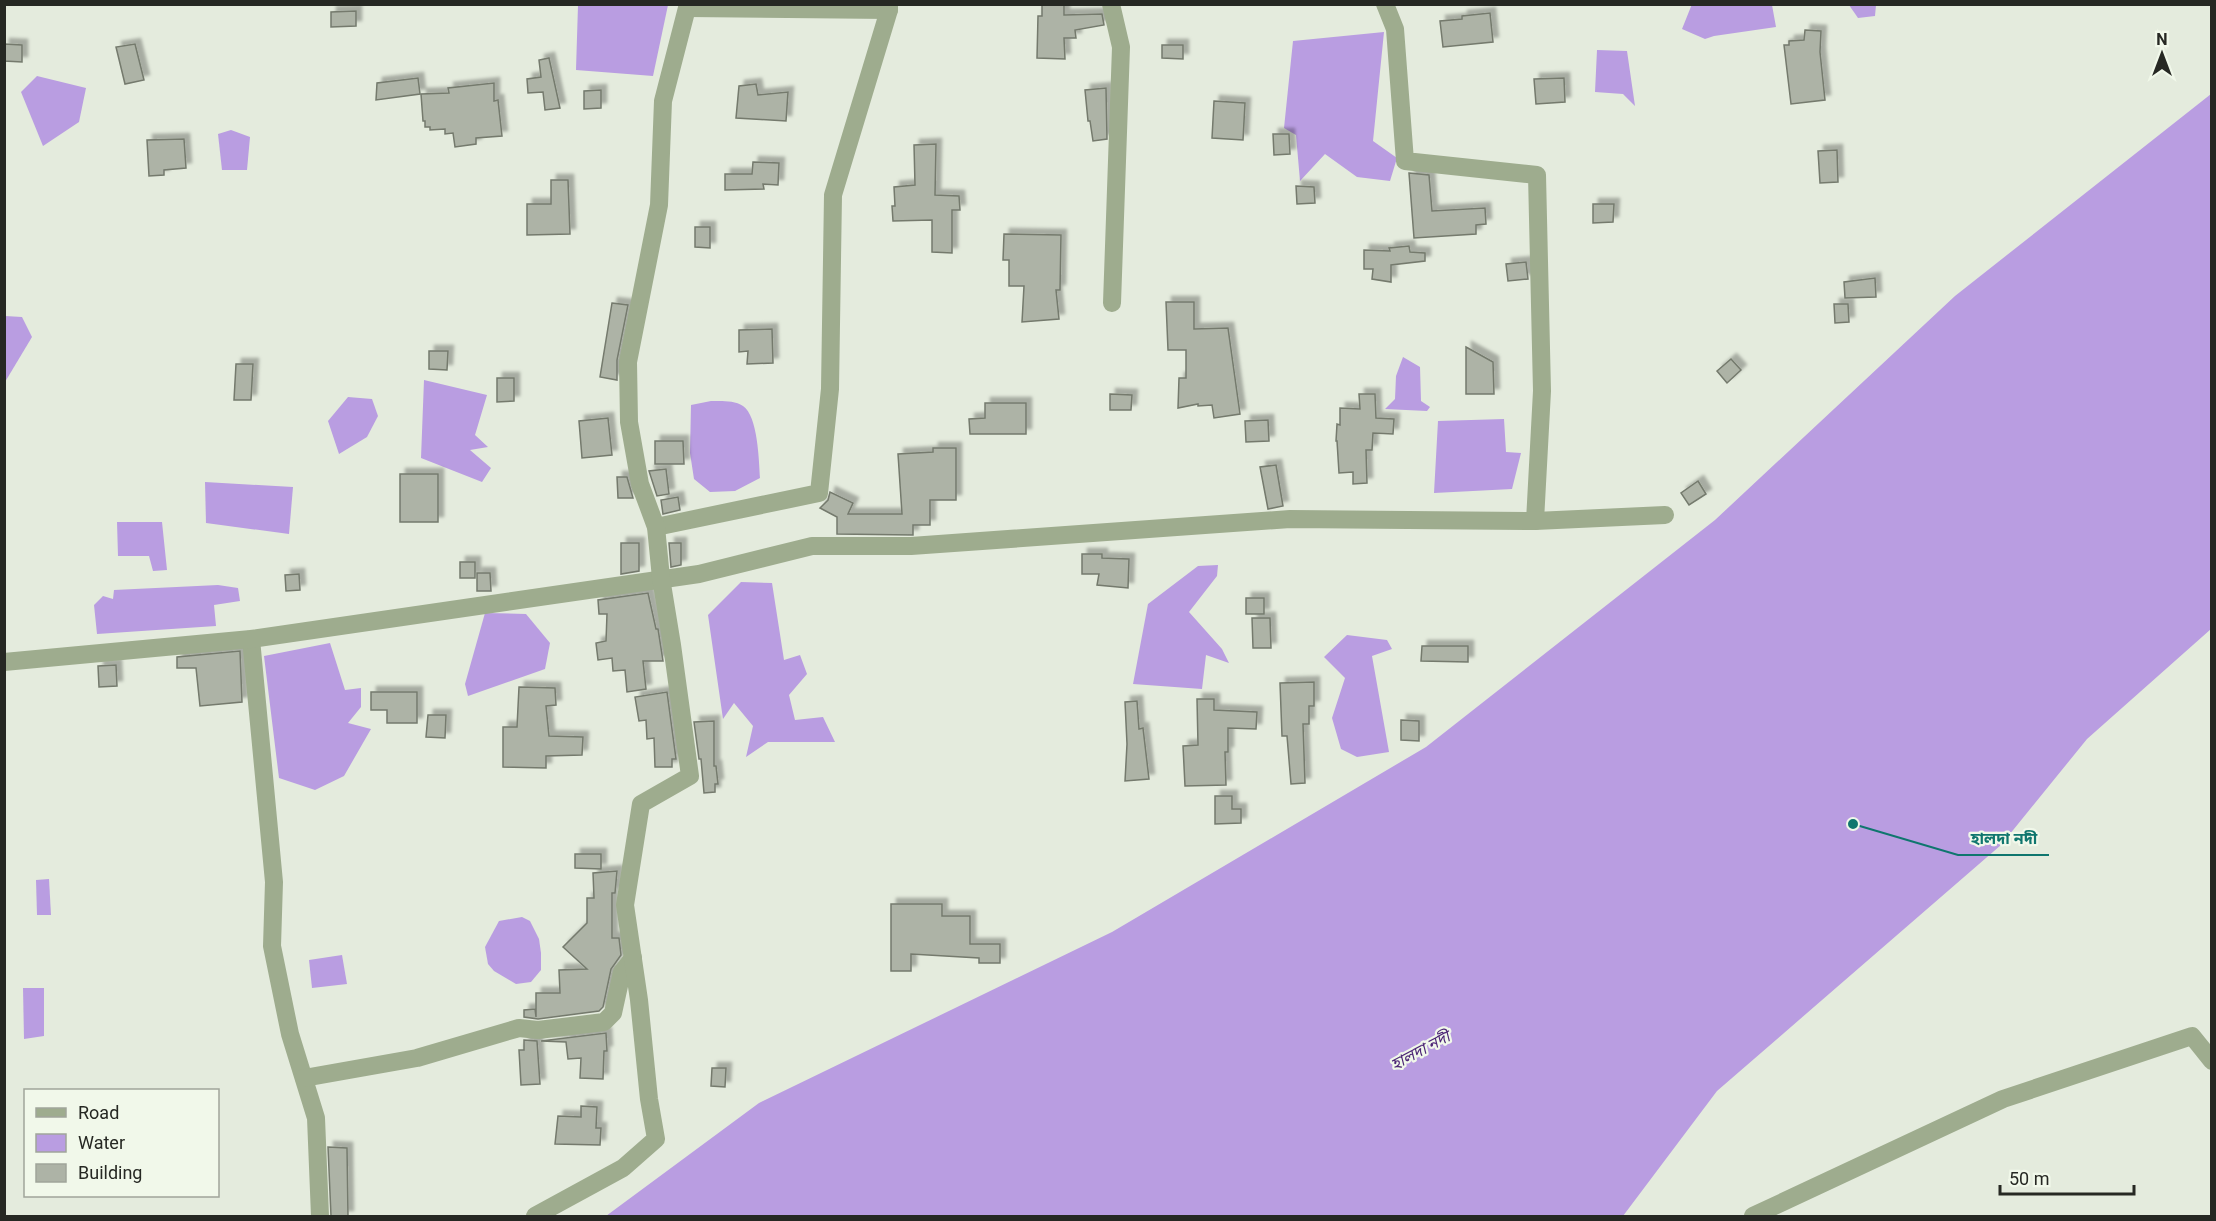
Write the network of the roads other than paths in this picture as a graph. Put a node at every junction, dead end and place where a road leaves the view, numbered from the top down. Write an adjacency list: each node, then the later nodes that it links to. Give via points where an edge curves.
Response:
1 (1111, 4): 5 (street, via 1121,46)
2 (1385, 4): 7 (street, via 1395,29 1405,161 1537,175 1542,391)
3 (688, 6): 4 (street); 8 (street, via 663,101 659,205 628,362 629,422 640,484)
4 (889, 7): 8 (street, via 832,195 830,389 819,493)
5 (1112, 303)
6 (1665, 514): 7 (street)
7 (1535, 521): 9 (street, via 1290,519 911,546 813,546 699,574)
8 (656, 527): 9 (street)
9 (661, 578): 10 (street); 12 (street, via 690,776 641,804 626,905)
10 (251, 639): 11 (street); 14 (street, via 274,882 272,946 290,1034)
11 (4, 662)
12 (633, 958): 14 (street, via 622,972 613,1013 604,1022 538,1030 519,1028 417,1058); 16 (street, via 656,1139 623,1168)
13 (2211, 1061): 17 (street, via 2192,1036 2003,1099)
14 (304, 1078): 15 (street, via 316,1118)
15 (320, 1216)
16 (535, 1216)
17 (1753, 1216)

